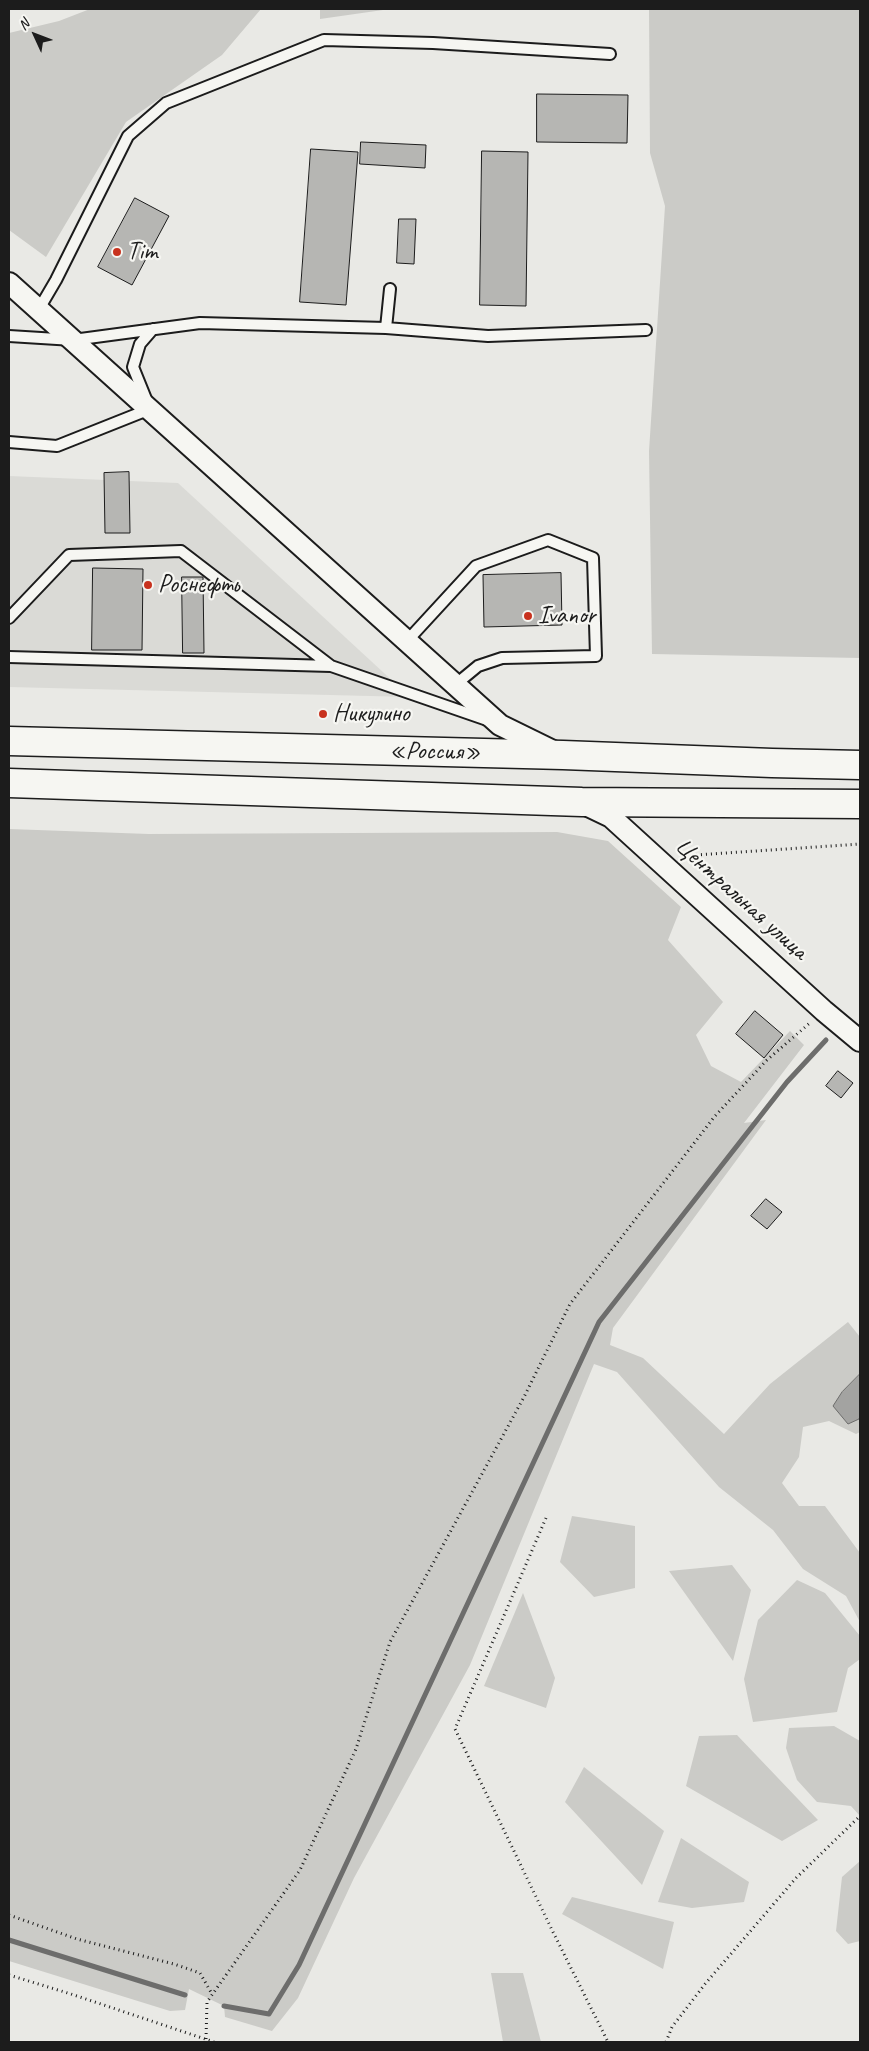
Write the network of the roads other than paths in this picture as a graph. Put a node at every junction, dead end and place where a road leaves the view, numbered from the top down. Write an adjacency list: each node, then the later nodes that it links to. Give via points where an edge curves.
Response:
1 (610, 54): 4 (lane, via 324,40 166,103 128,136)
2 (9, 283): 4 (street)
3 (390, 289): 5 (lane)
4 (39, 309): 9 (street)
5 (386, 328): 6 (lane, via 200,323); 7 (lane, via 488,336)
6 (153, 329): 9 (lane); 10 (lane, via 140,344 133,367)
7 (646, 330)
8 (9, 336): 9 (lane)
9 (73, 340): 10 (street)
10 (150, 409): 11 (lane, via 57,446); 13 (street)
11 (9, 442)
12 (9, 618): 15 (lane, via 68,555 181,551)
13 (407, 642): 16 (street); 16 (lane, via 476,566 548,540 593,558 596,656 502,658 478,666)
14 (9, 657): 15 (lane)
15 (331, 666): 17 (lane)
16 (455, 685): 17 (street)
17 (500, 725): 19 (street)
18 (9, 742): 19 (highway, «Россия»)
19 (563, 755): 20 (highway, «Россия»)
20 (860, 765)
21 (9, 783): 22 (highway, «Россия»)
22 (582, 802): 23 (highway, «Россия»); 24 (street, Центральная улица, via 611,817)
23 (860, 804)
24 (860, 1041)

